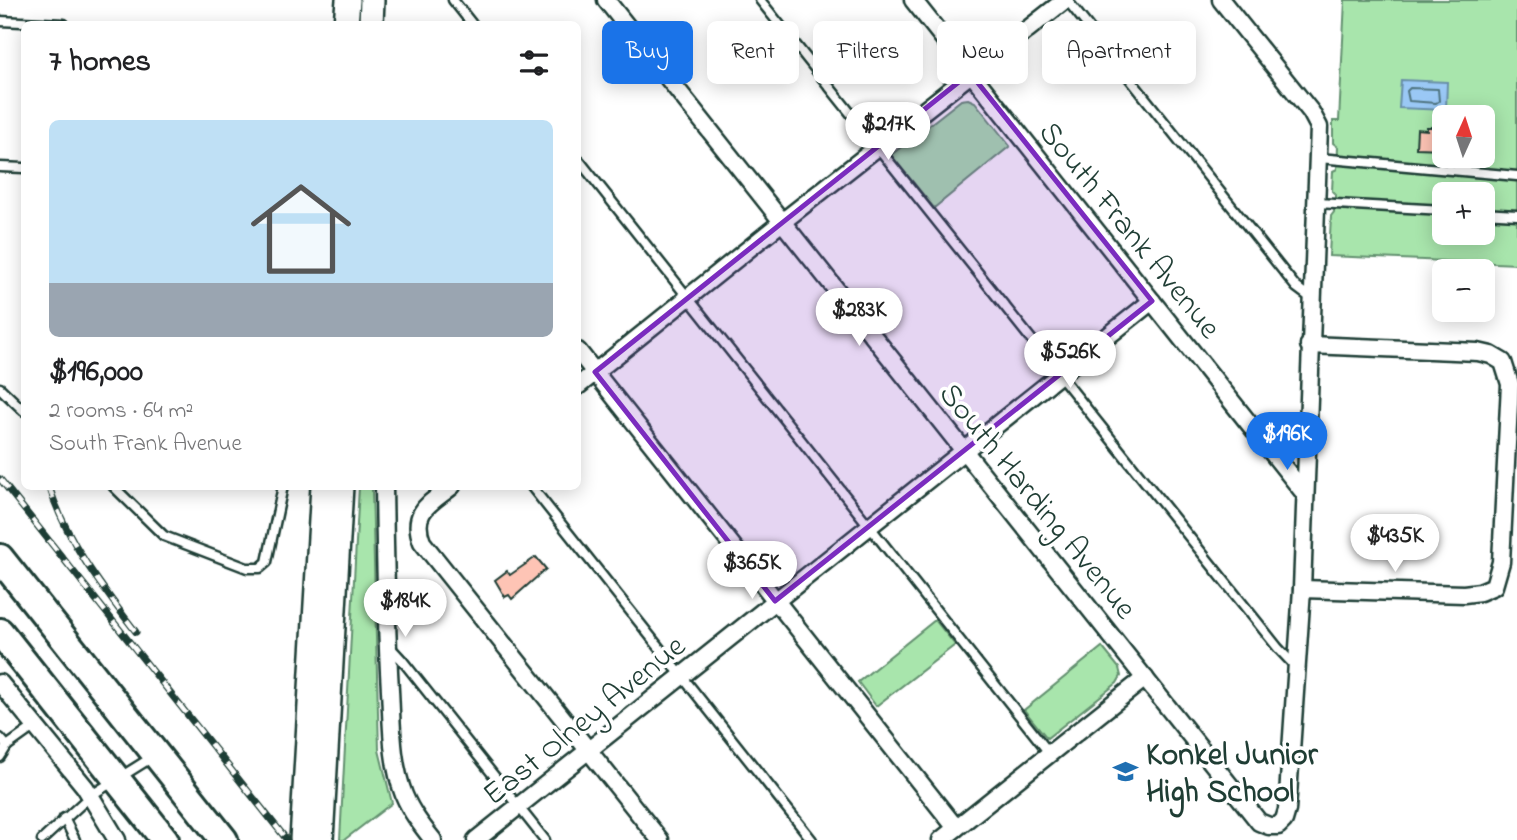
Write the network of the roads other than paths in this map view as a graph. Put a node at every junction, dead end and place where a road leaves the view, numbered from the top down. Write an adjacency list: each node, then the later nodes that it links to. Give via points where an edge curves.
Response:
1 (348, 0): 10 (main road)
2 (372, 0): 11 (main road)
3 (453, 0): 12 (lane)
4 (606, 0): 28 (street, South Harding Avenue)
5 (760, 0): 18 (lane)
6 (913, 0): 15 (street, South Frank Avenue)
7 (1066, 0): 14 (street); 30 (lane, via 1296,287)
8 (1220, 0): 19 (street, via 1311,113 1319,127)
9 (0, 21): 13 (lane)
10 (346, 21)
11 (371, 21)
12 (470, 21)
13 (21, 22)
14 (1028, 29)
15 (937, 31)
16 (956, 84): 18 (street)
17 (979, 84): 31 (street, South Frank Avenue)
18 (876, 148): 28 (street); 35 (lane)
19 (1320, 158): 23 (lane); 24 (street)
20 (581, 163): 29 (lane)
21 (0, 167): 22 (lane)
22 (21, 169)
23 (1517, 176)
24 (1317, 203): 25 (lane); 30 (street)
25 (1432, 209)
26 (1495, 214): 27 (lane)
27 (1517, 215)
28 (782, 222): 29 (street); 39 (street, South Harding Avenue)
29 (687, 299): 34 (street); 48 (lane)
30 (1312, 299): 32 (street)
31 (1152, 301): 35 (street, East Olney Avenue); 47 (street, South Frank Avenue)
32 (1310, 345): 47 (street); 50 (street, via 1478,352 1503,362 1510,384 1501,562 1494,586 1464,594)
33 (581, 355): 34 (street)
34 (595, 372): 36 (street); 51 (street)
35 (1058, 376): 39 (street, East Olney Avenue); 54 (lane)
36 (581, 384)
37 (0, 388): 38 (lane)
38 (21, 408)
39 (964, 450): 48 (street, East Olney Avenue); 56 (street, South Harding Avenue)
40 (117, 490): 41 (lane, via 164,536 247,568 260,568 267,562)
41 (282, 490)
42 (323, 490): 75 (main road)
43 (341, 490): 76 (main road)
44 (384, 490): 53 (street)
45 (447, 490): 61 (street, via 423,509 417,522 422,542)
46 (534, 490): 55 (lane)
47 (1305, 494): 50 (street)
48 (870, 526): 51 (street, East Olney Avenue); 63 (lane)
49 (0, 558): 62 (main road)
50 (1302, 589): 54 (street)
51 (775, 601): 55 (street, East Olney Avenue); 69 (street)
52 (0, 632): 65 (main road)
53 (387, 645): 67 (lane); 77 (street, via 397,771 418,821)
54 (1297, 667): 56 (street, South Harding Avenue, via 1287,810 1278,827 1259,822)
55 (681, 676): 61 (street, East Olney Avenue); 81 (lane)
56 (1145, 678): 63 (street)
57 (0, 683): 58 (street)
58 (35, 726): 60 (lane); 66 (street)
59 (0, 738): 60 (lane)
60 (7, 746): 64 (lane)
61 (589, 751): 67 (street, East Olney Avenue); 80 (street)
62 (156, 754): 65 (lane); 74 (main road)
63 (1050, 754): 69 (street)
64 (0, 757)
65 (117, 779): 66 (lane); 73 (main road)
66 (90, 796): 68 (lane); 72 (street)
67 (518, 806): 78 (street, East Olney Avenue); 79 (lane)
68 (64, 818): 70 (lane); 71 (lane)
69 (956, 828): 82 (street)
70 (42, 840)
71 (75, 840)
72 (117, 840)
73 (166, 840)
74 (224, 840)
75 (302, 840)
76 (321, 840)
77 (433, 840)
78 (476, 840)
79 (545, 840)
80 (660, 840)
81 (812, 840)
82 (941, 840)

